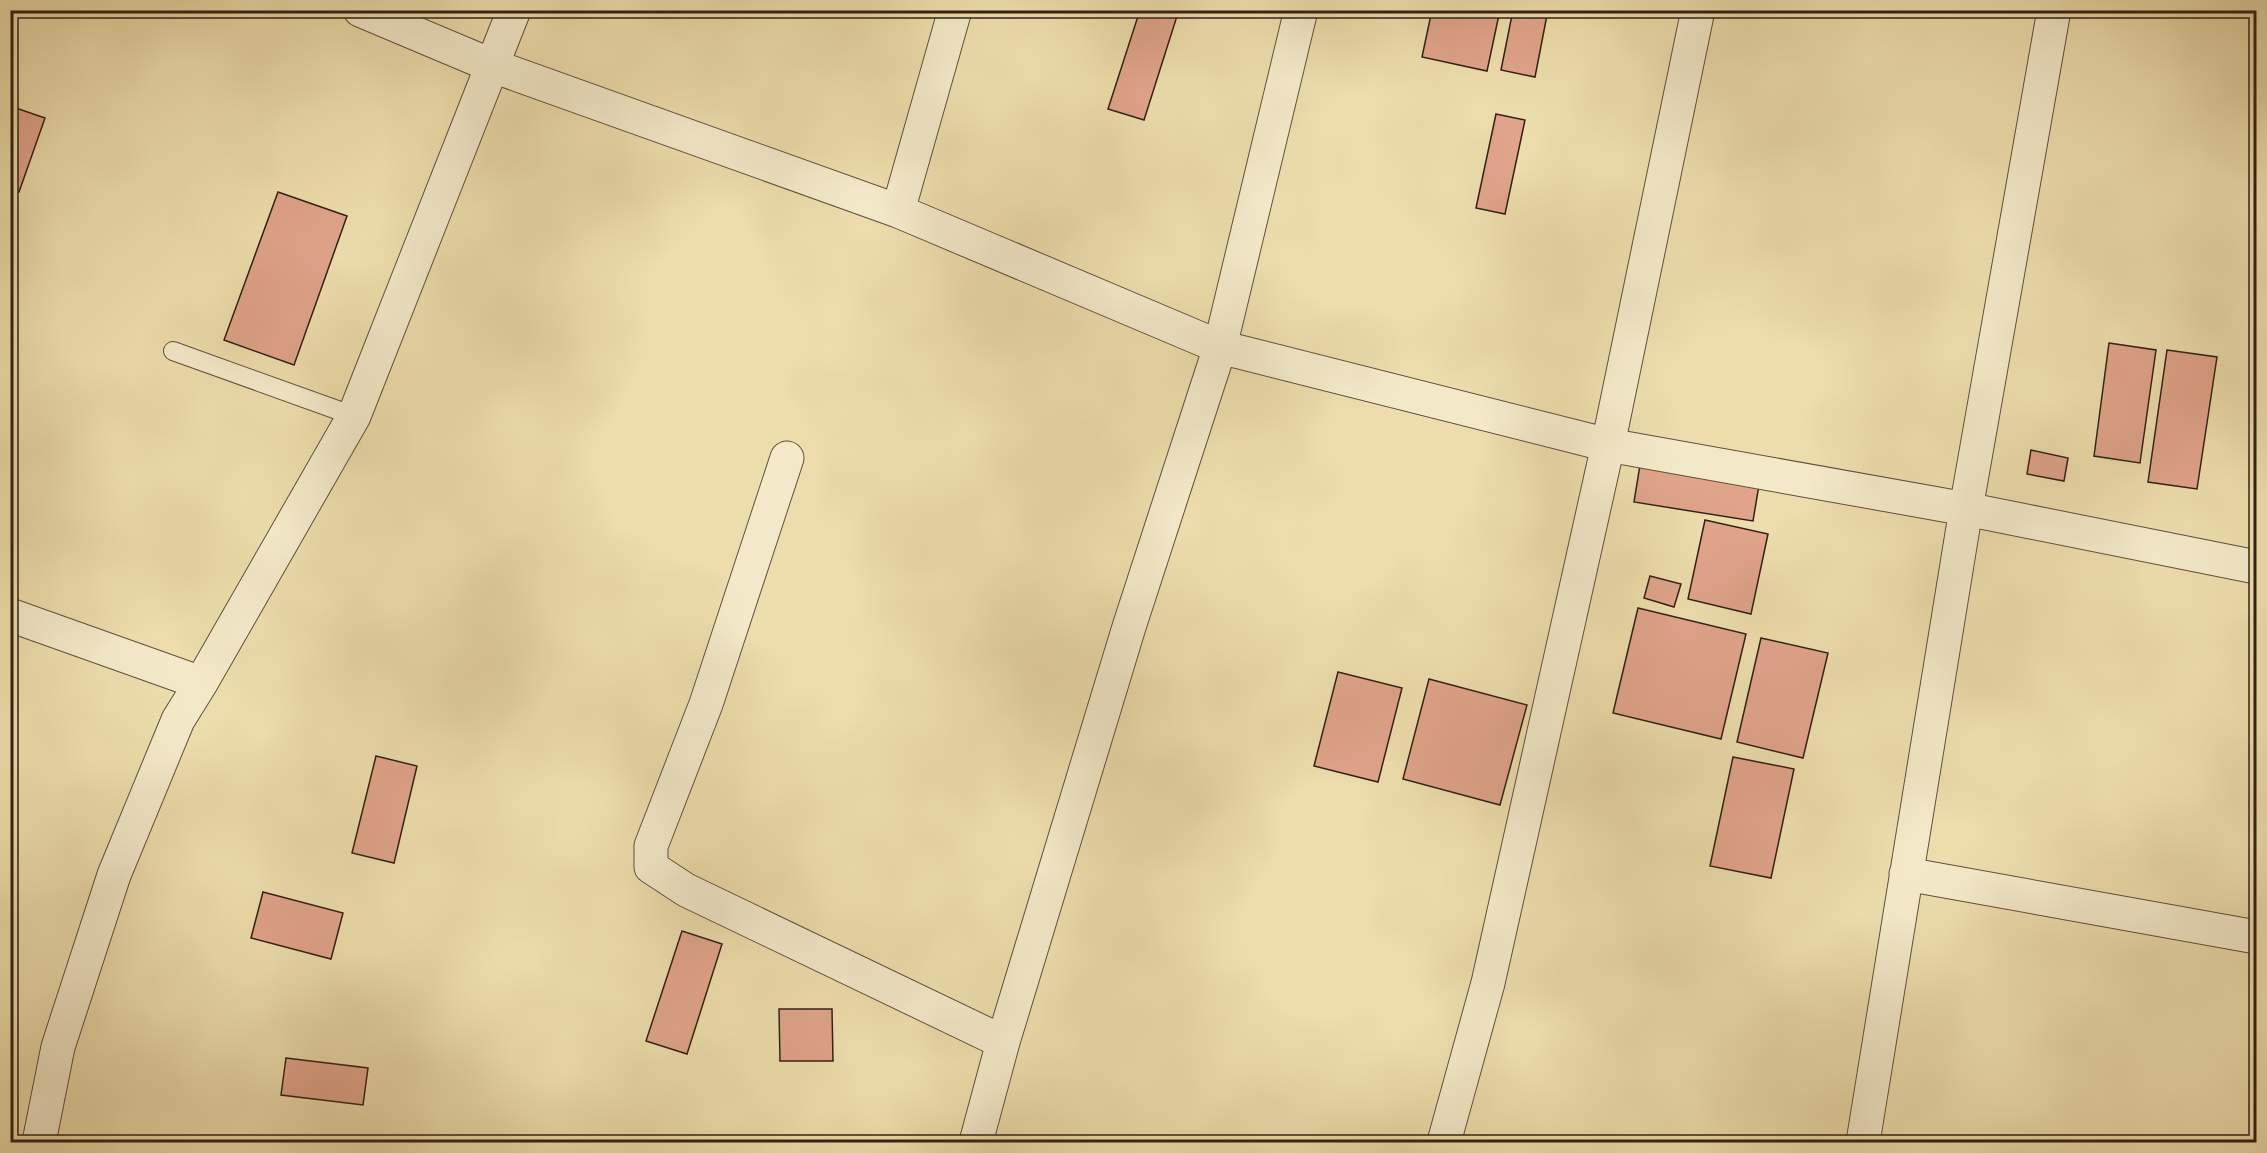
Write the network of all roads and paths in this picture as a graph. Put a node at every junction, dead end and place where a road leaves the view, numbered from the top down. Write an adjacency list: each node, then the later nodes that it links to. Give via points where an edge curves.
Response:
1 (360, 10): 7 (street)
2 (514, 10): 7 (street)
3 (955, 10): 8 (street)
4 (1300, 10): 9 (street)
5 (1698, 10): 12 (street)
6 (2055, 10): 14 (street)
7 (493, 66): 8 (street); 11 (street)
8 (898, 211): 9 (street)
9 (1220, 348): 12 (street); 20 (street, via 1129,627)
10 (173, 351): 11 (lane)
11 (354, 416): 17 (street)
12 (1608, 446): 14 (street); 23 (street, via 1488,983)
13 (787, 458): 20 (street, via 706,704 651,846 651,867 686,890)
14 (1966, 509): 15 (street); 18 (street)
15 (2256, 567)
16 (10, 615): 17 (street)
17 (201, 683): 21 (street, via 178,720 114,875 58,1047)
18 (1906, 874): 19 (street); 24 (street)
19 (2256, 937)
20 (1003, 1042): 22 (street)
21 (39, 1143)
22 (976, 1143)
23 (1444, 1143)
24 (1863, 1143)

